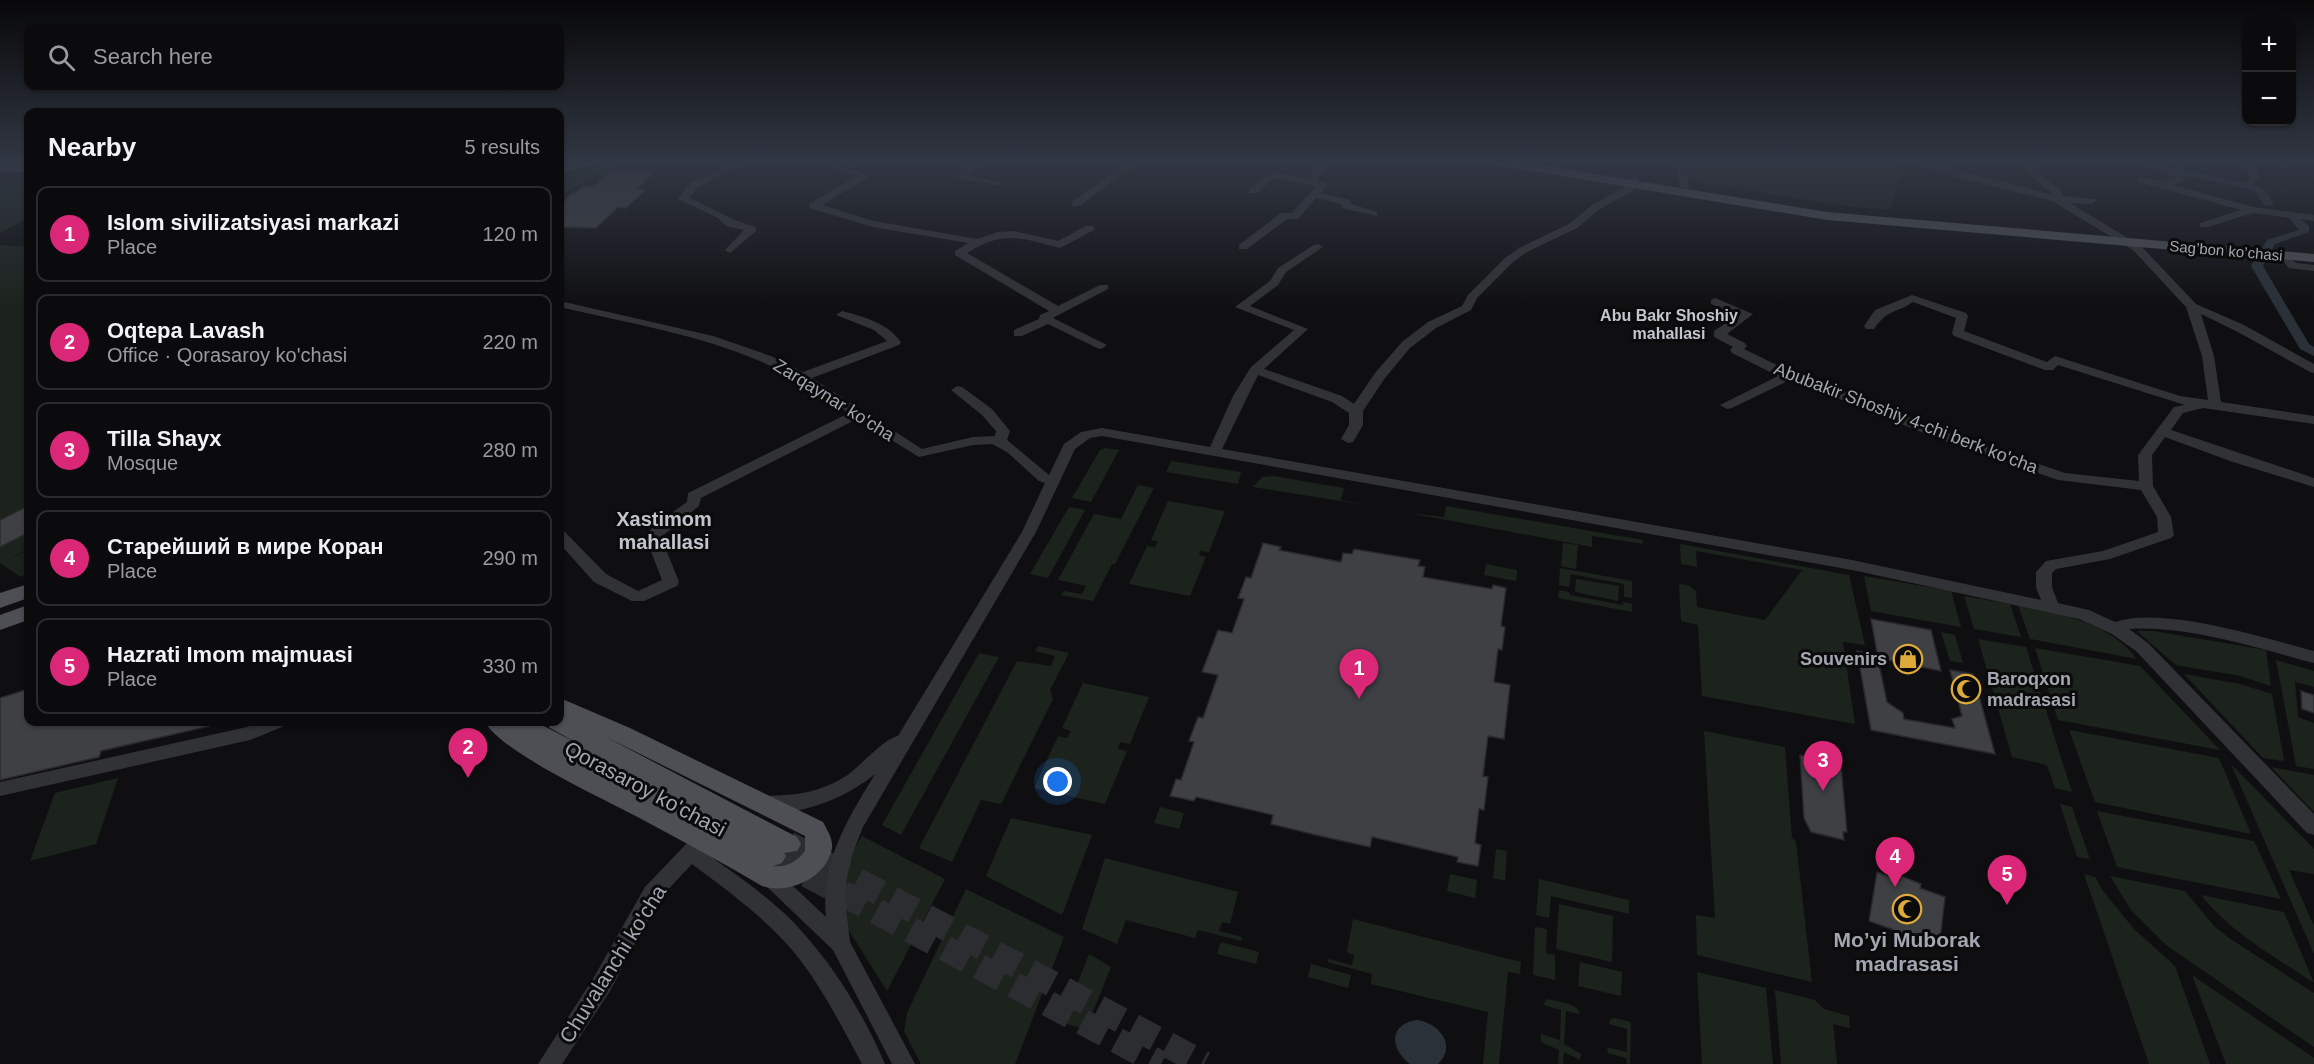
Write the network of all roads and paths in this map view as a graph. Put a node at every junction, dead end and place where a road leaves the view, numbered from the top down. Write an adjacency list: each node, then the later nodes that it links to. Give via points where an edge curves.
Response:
1 (710, 211): 20 (street, via 730,224 752,229)
2 (829, 211): 16 (street, via 873,224)
3 (1300, 211): 18 (street, via 1294,217 1286,215)
4 (1362, 211): 11 (street)
5 (1594, 211): 42 (street, via 1573,226 1523,250 1472,297 1467,308 1432,326 1407,345 1380,375)
6 (1798, 211): 17 (main road, Sag’bon ko’chasi)
7 (1826, 211): 15 (main road, Sag’bon ko’chasi)
8 (2075, 211): 15 (street)
9 (2250, 211): 13 (street)
10 (2257, 211): 12 (street)
11 (1373, 214)
12 (2314, 218)
13 (2204, 225)
14 (1090, 228): 16 (street, via 1060,245 999,235)
15 (2115, 235): 17 (street); 21 (main road, Sag’bon ko’chasi)
16 (978, 242): 31 (street, via 959,253)
17 (2129, 243): 21 (main road, Sag’bon ko’chasi); 28 (street)
18 (1243, 247)
19 (1318, 247): 36 (street, via 1282,270 1274,283 1241,307 1302,329)
20 (730, 250)
21 (2246, 250): 23 (main road, Sag’bon ko’chasi)
22 (2314, 252): 23 (main road, Sag’bon ko’chasi)
23 (2281, 256): 24 (main road, Sag’bon ko’chasi); 25 (street)
24 (2314, 258)
25 (2314, 268)
26 (1104, 287): 31 (street)
27 (1715, 302): 37 (street, Abubakir Shoshiy 4-chi berk ko'cha, via 1747,315 1718,334 1741,346 1736,350)
28 (2192, 306): 35 (street); 40 (street, via 2208,356)
29 (564, 307): 38 (street, Zarqaynar ko'cha, via 709,339 767,359)
30 (842, 315): 38 (street, via 867,322 890,334 895,342)
31 (1052, 315): 33 (street); 34 (street)
32 (1870, 326): 40 (street, via 1879,313 1912,298 1962,316 1958,333 2049,367 2055,360 2178,400)
33 (1018, 333)
34 (1101, 345)
35 (2311, 364)
36 (1255, 370): 42 (street, via 1337,399); 48 (street)
37 (1788, 376): 41 (street); 51 (street, Abubakir Shoshiy 4-chi berk ko'cha, via 2063,477)
38 (802, 377): 43 (street, Zarqaynar ko'cha)
39 (957, 390): 47 (street, via 987,412 1003,432)
40 (2215, 403): 44 (street); 45 (street, via 2179,410)
41 (1727, 405)
42 (1356, 411): 46 (street, via 1356,425)
43 (857, 414): 47 (street, Zarqaynar ko'cha, via 919,453 989,438); 52 (street, via 693,496 694,503 653,536 671,582 638,597 600,578)
44 (2314, 420)
45 (2161, 431): 50 (street); 51 (street, via 2145,455)
46 (1348, 439)
47 (1000, 441): 49 (street, via 1044,478)
48 (1214, 452): 49 (street, via 1109,432 1096,433 1078,438 1069,447); 55 (street, via 1852,565)
49 (1053, 481): 65 (street, via 1029,532)
50 (2314, 483)
51 (2146, 486): 55 (street, via 2164,517 2166,535 2105,556 2052,565 2044,572 2044,587)
52 (564, 538)
53 (24, 592): 54 (main road)
54 (0, 601)
55 (2051, 606): 58 (street, via 2084,614)
56 (24, 614): 57 (main road)
57 (0, 623)
58 (2115, 628): 59 (street, via 2128,622 2162,623); 68 (street, via 2147,652)
59 (2314, 657)
60 (564, 708): 67 (main road)
61 (267, 726): 66 (street, via 250,734)
62 (502, 726): 69 (main road, via 526,747)
63 (525, 726): 70 (main road, Qorasaroy ko'chasi)
64 (564, 726): 70 (main road, Qorasaroy ko'chasi)
65 (912, 728): 67 (street, via 855,781 809,802); 71 (street, via 855,824 841,856 834,895)
66 (0, 789)
67 (762, 803): 70 (main road, via 814,829 820,844 802,870 784,879)
68 (2314, 827)
69 (697, 846): 70 (main road); 72 (street, via 804,948); 73 (street, Chuvalanchi ko'cha, via 652,893 602,984)
70 (777, 860): 71 (street)
71 (840, 943): 74 (street)
72 (873, 1063)
73 (549, 1064)
74 (904, 1064)

